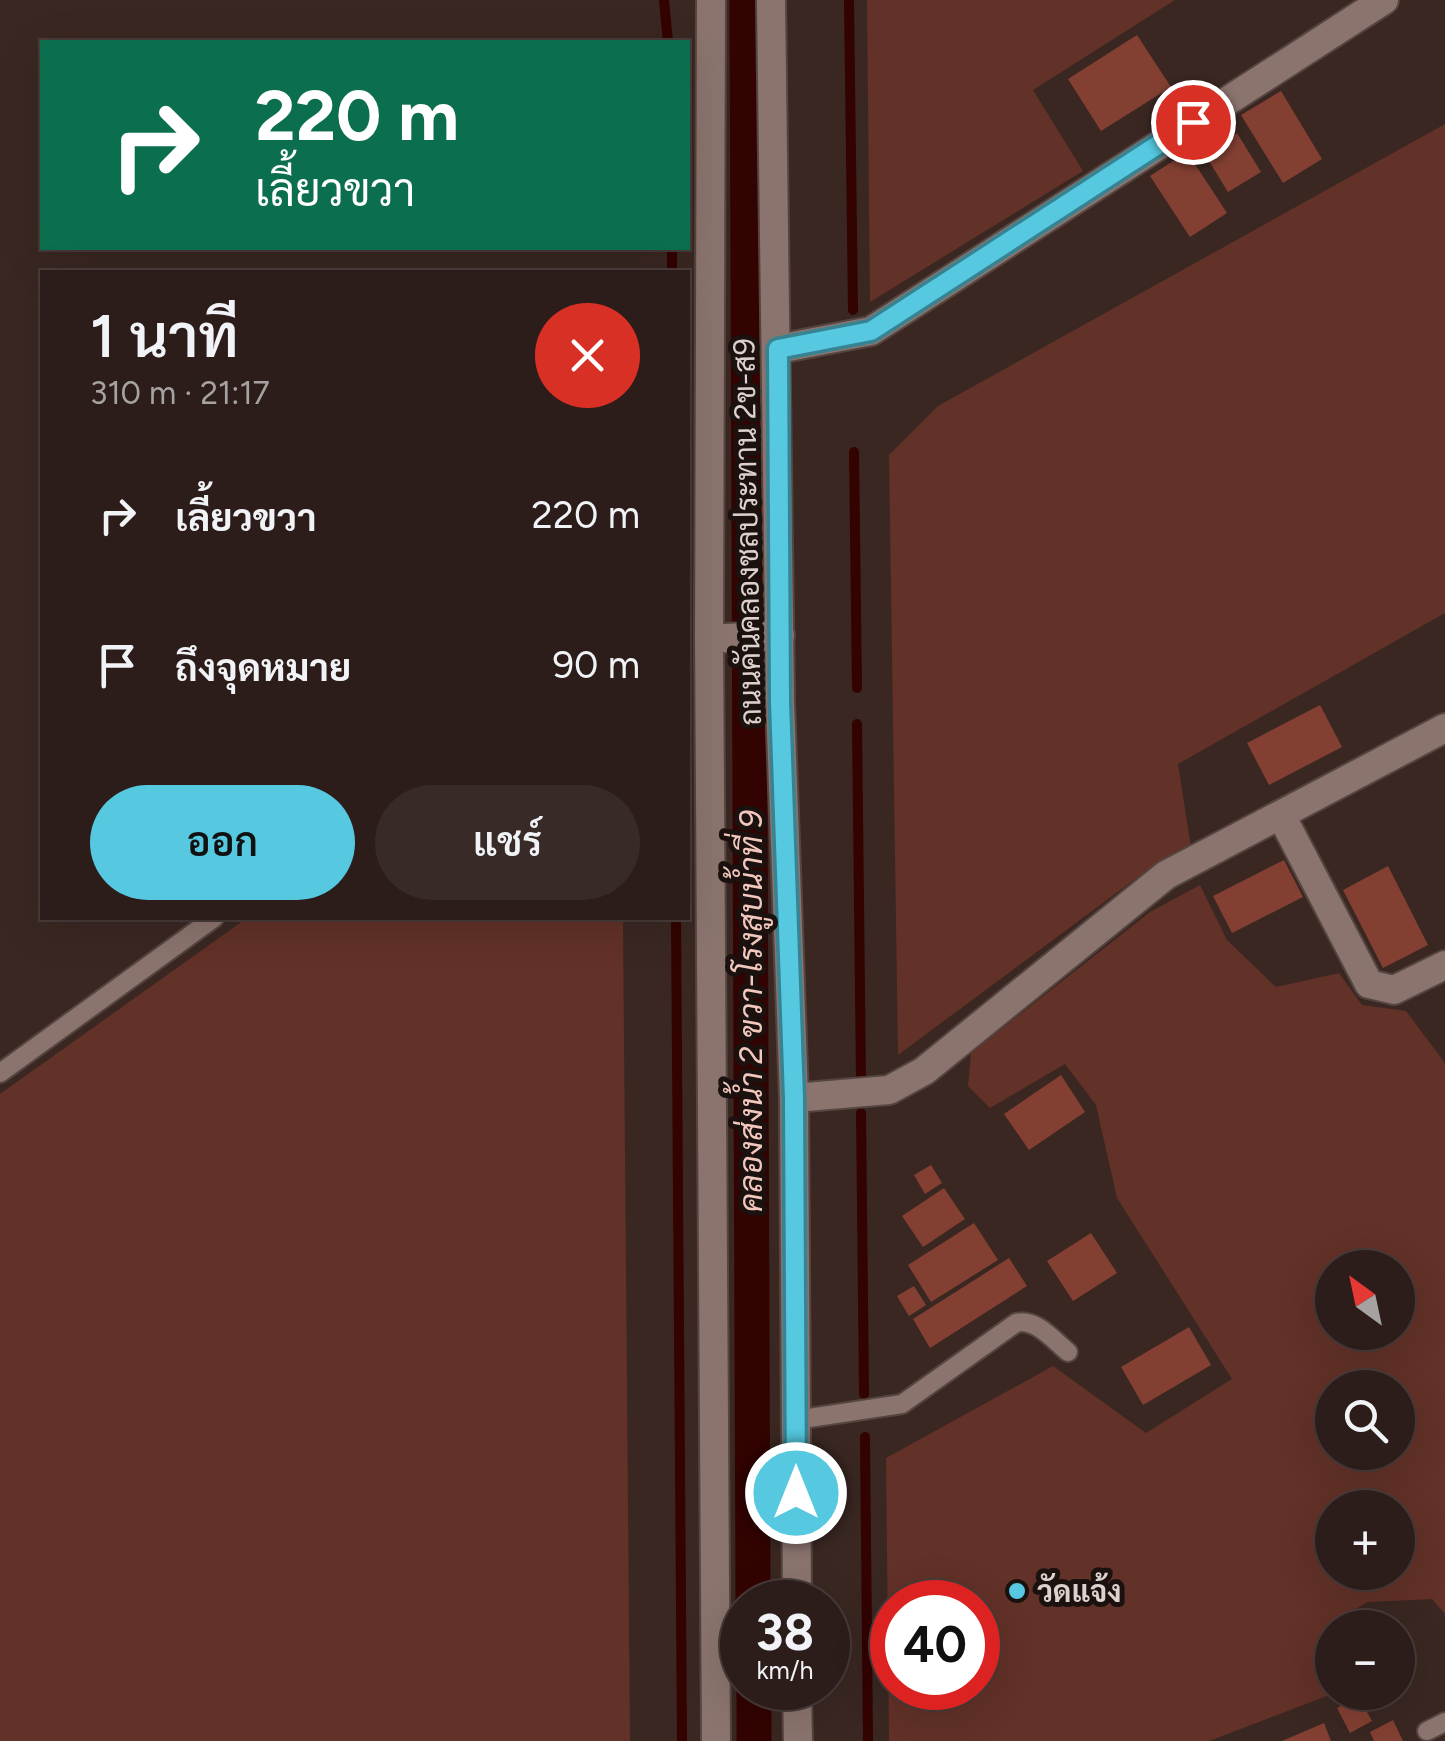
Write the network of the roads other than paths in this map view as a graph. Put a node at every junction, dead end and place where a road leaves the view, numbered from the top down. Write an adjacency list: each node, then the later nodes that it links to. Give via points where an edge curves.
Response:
1 (711, 0): 6 (street)
2 (771, 0): 4 (street, ถนนคันคลองชลประทาน 2ข-ส9)
3 (1384, 0): 4 (street, via 871,331)
4 (778, 349): 5 (street, ถนนคันคลองชลประทาน 2ข-ส9)
5 (770, 636): 6 (street); 12 (street, ถนนคันคลองชลประทาน 2ข-ส9)
6 (703, 640): 19 (street)
7 (1445, 728): 8 (street)
8 (1280, 815): 10 (street, via 1369,984 1394,990); 12 (street, via 1166,875 924,1071 889,1090)
9 (211, 920): 11 (lane)
10 (1445, 965)
11 (0, 1073)
12 (794, 1098): 14 (street, ถนนคันคลองชลประทาน 2ข-ส9)
13 (1068, 1352): 14 (lane, via 1024,1320 902,1404)
14 (796, 1420): 15 (street, ถนนคันคลองชลประทาน 2ข-ส9)
15 (797, 1580)
16 (797, 1710): 20 (street)
17 (1445, 1722): 18 (lane)
18 (1428, 1731)
19 (716, 1741)
20 (798, 1741)

